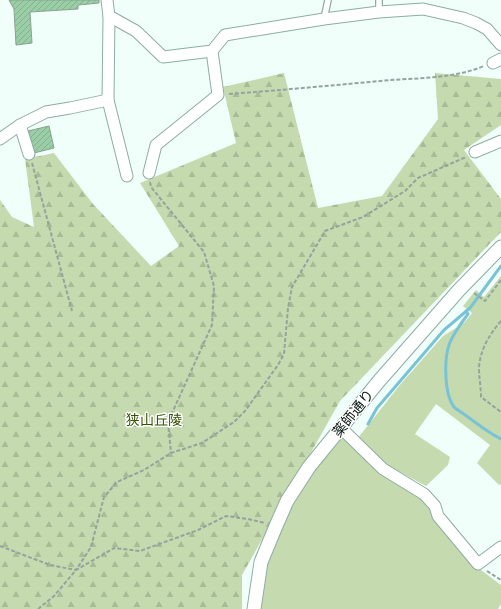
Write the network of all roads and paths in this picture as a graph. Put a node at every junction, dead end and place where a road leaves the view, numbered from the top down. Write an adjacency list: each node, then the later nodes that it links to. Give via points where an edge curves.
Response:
1 (107, 0): 5 (street)
2 (328, 0): 6 (lane)
3 (379, 0): 4 (lane)
4 (379, 12): 6 (street); 7 (street, via 423,9 463,18 488,29)
5 (109, 16): 8 (street, via 136,31 163,57); 11 (street)
6 (324, 19): 8 (street, via 225,35)
7 (501, 46)
8 (212, 51): 10 (street)
9 (497, 61): 10 (path, via 473,71 450,76)
10 (218, 95): 17 (street, via 156,145)
11 (108, 100): 12 (street, via 46,112); 18 (street)
12 (20, 125): 13 (street); 16 (street)
13 (0, 139)
14 (501, 141): 15 (street)
15 (475, 152): 26 (path, via 418,178 405,191 363,217 325,231 292,287 284,354 278,365 234,422 202,443)
16 (29, 154): 22 (path)
17 (149, 173): 26 (path, via 151,187 204,252 214,286 212,325 168,422)
18 (127, 176)
19 (501, 247): 25 (street, 薬師通り, via 459,290)
20 (501, 280): 21 (path, via 485,301)
21 (474, 292)
22 (72, 311)
23 (501, 321): 24 (path, via 484,348 479,369 481,397)
24 (501, 412)
25 (341, 428): 27 (street, 薬師通り, via 287,501); 30 (street, via 383,469 424,494 435,506 438,516)
26 (171, 453): 31 (path, via 144,470 117,482 104,497 90,547)
27 (276, 526): 31 (path, via 226,516 198,530 140,551 114,548); 34 (street, 薬師通り, via 261,562)
28 (0, 546): 31 (path, via 50,565)
29 (501, 547): 30 (street)
30 (478, 564): 32 (path)
31 (76, 570): 33 (path, via 54,596)
32 (501, 580)
33 (38, 609)
34 (254, 609)

